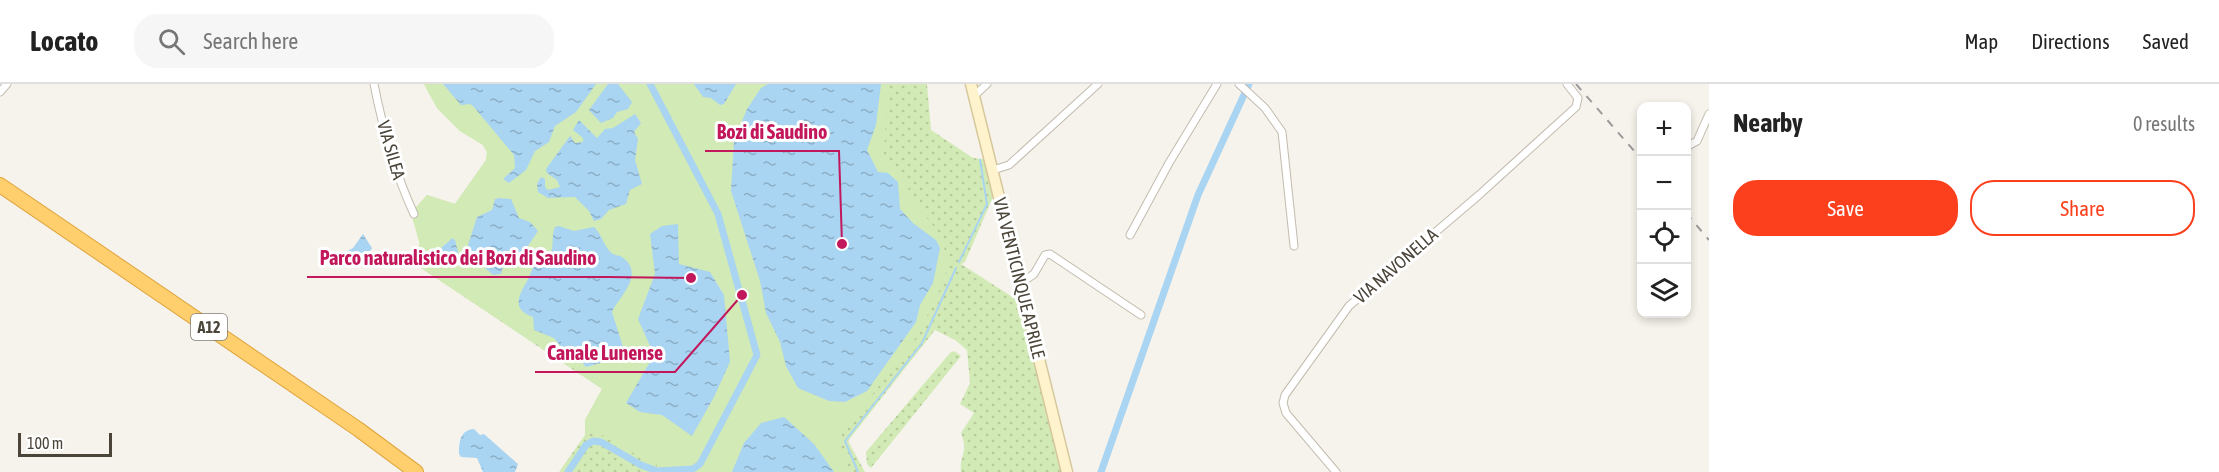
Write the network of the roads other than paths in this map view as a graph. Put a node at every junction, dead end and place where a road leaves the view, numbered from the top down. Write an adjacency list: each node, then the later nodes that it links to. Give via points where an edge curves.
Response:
1 (7, 84): 9 (street)
2 (374, 84): 16 (street, VIA SILEA, via 385,140)
3 (971, 84): 10 (main road, VIA VENTICINQUE APRILE)
4 (987, 84): 10 (street)
5 (1098, 84): 13 (street, via 1009,165)
6 (1217, 84): 17 (street)
7 (1567, 84): 24 (street, VIA NAVONELLA, via 1578,98 1576,107 1348,306 1285,395 1286,413)
8 (1240, 85): 18 (street, via 1265,108 1282,132)
9 (0, 92)
10 (974, 96): 13 (main road, VIA VENTICINQUE APRILE)
11 (1709, 114): 12 (street, via 1697,141)
12 (1691, 144)
13 (993, 170): 19 (main road, VIA VENTICINQUE APRILE)
14 (0, 185): 22 (highway, A12 / A12)
15 (0, 195): 21 (highway, A12 / A12)
16 (414, 214)
17 (1130, 234)
18 (1294, 246)
19 (1021, 283): 20 (street, via 1050,254); 23 (main road, VIA VENTICINQUE APRILE)
20 (1141, 315)
21 (401, 472)
22 (416, 472)
23 (1067, 472)
24 (1336, 472)

